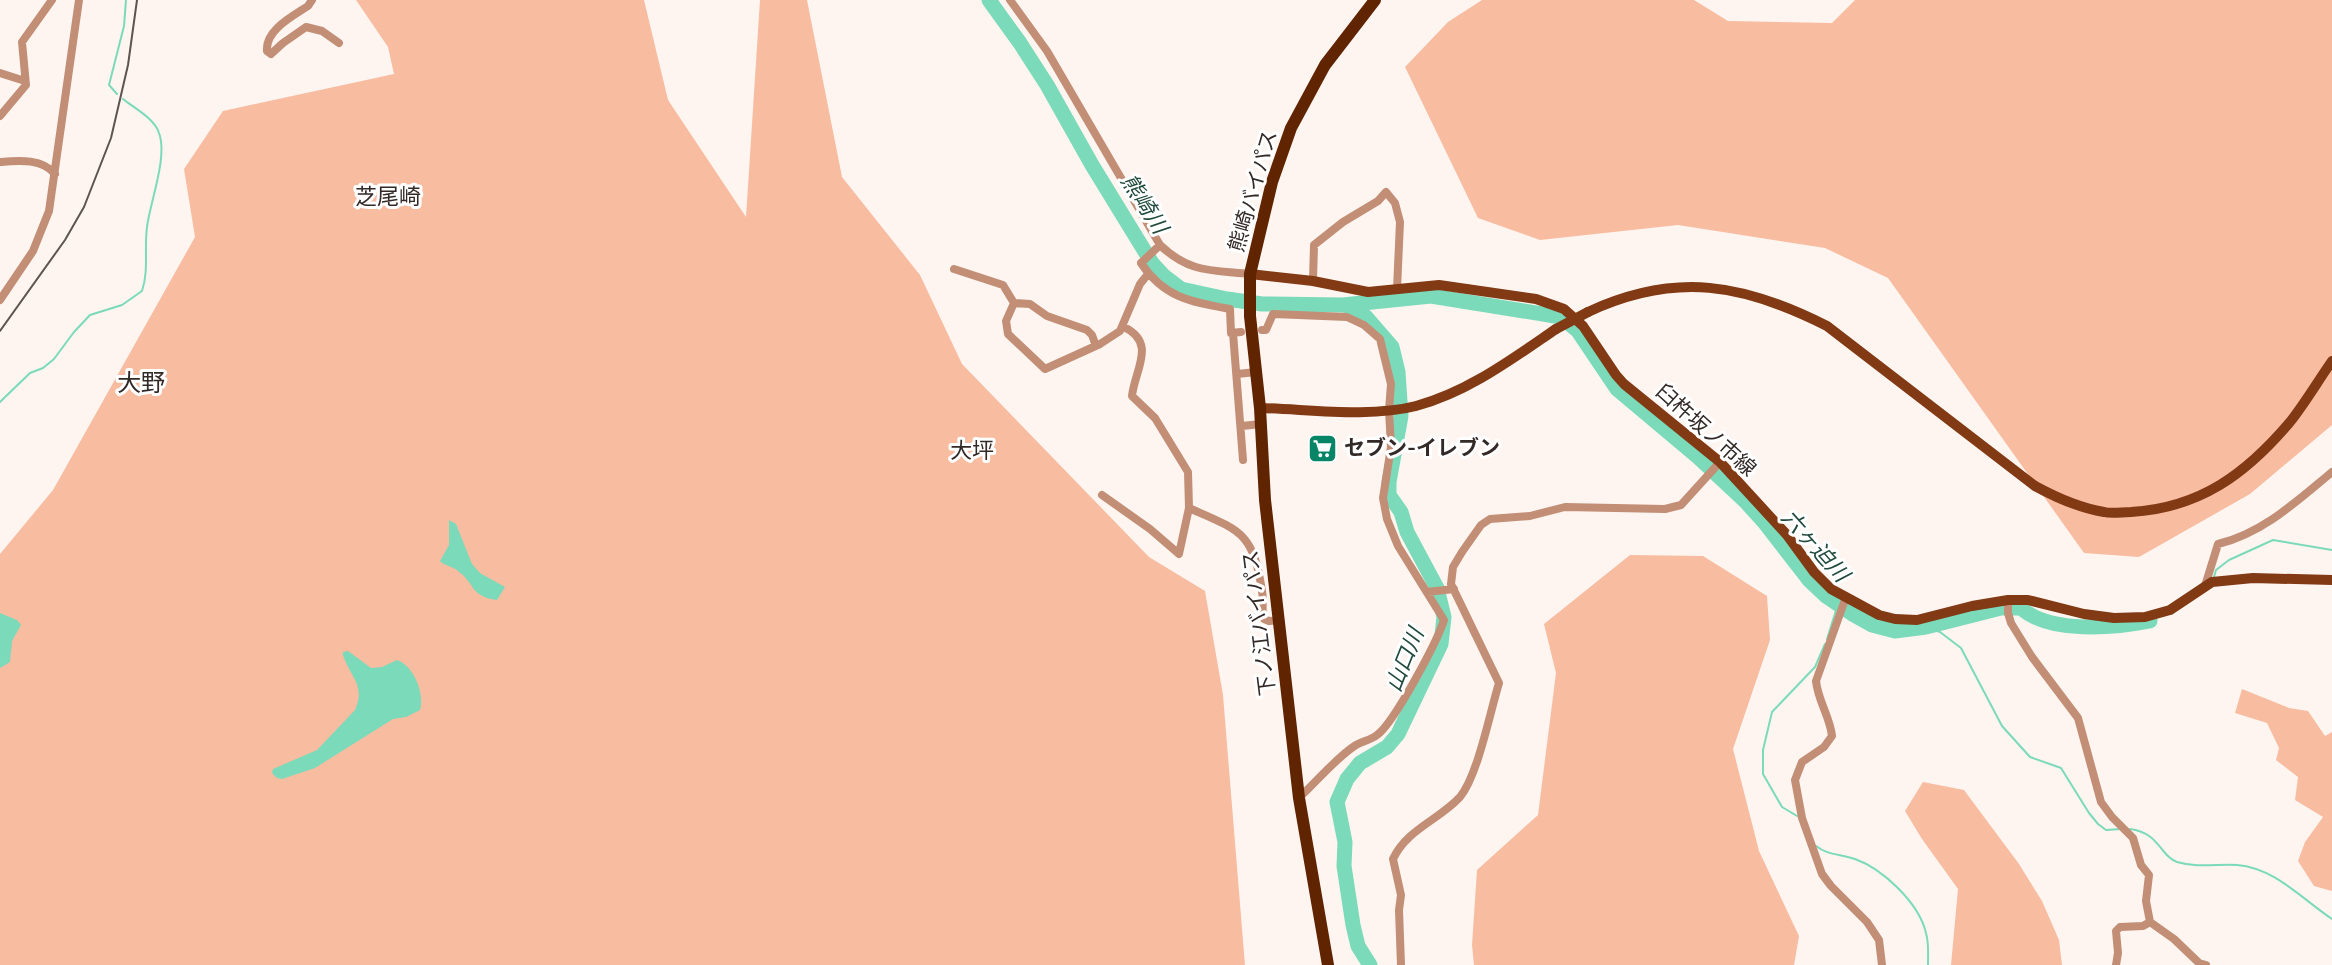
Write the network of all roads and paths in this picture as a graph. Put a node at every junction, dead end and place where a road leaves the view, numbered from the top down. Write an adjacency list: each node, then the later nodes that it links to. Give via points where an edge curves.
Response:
1 (52, 0): 8 (street, via 22,42)
2 (79, 0): 11 (street)
3 (312, 0): 6 (street, via 273,31 267,51 276,51 306,27 322,31)
4 (1010, 0): 12 (street, via 1047,51)
5 (1376, 0): 15 (highway, 熊崎バイパス, via 1325,65 1291,128 1272,182)
6 (339, 43)
7 (0, 73): 8 (street)
8 (25, 81): 9 (street, via 23,90)
9 (0, 116)
10 (0, 160): 11 (street, via 48,166)
11 (56, 174): 18 (street, via 38,242)
12 (1158, 247): 14 (street, via 1141,263); 15 (street, via 1194,268)
13 (954, 269): 19 (street, via 1003,285)
14 (1148, 274): 20 (street, via 1131,302); 25 (street, via 1181,298 1230,309 1231,333 1237,333)
15 (1250, 274): 16 (main road, 臼杵坂ノ市線); 24 (highway, 下ノ江バイパス)
16 (1313, 281): 17 (main road, 臼杵坂ノ市線, via 1368,292); 17 (street, via 1314,245 1386,192 1395,203 1400,222)
17 (1397, 289): 31 (main road, 臼杵坂ノ市線, via 1438,285 1536,299 1564,309 1583,326 1624,384)
18 (0, 300)
19 (1014, 303): 22 (street, via 1030,303 1047,316 1087,330); 22 (street, via 1006,321 1008,334 1046,369)
20 (1124, 327): 22 (street); 34 (street, via 1139,338 1142,348 1132,396 1155,418 1188,472)
21 (1262, 330): 27 (street, via 1266,330 1273,314 1347,317 1364,325 1380,339 1391,384)
22 (1096, 345)
23 (2332, 361): 27 (main road, bridge, via 2290,422 2220,486 2190,501 2155,510 2105,513 2066,502 2035,486 1827,326 1789,306 1737,290 1694,286 1654,289 1612,301 1556,329 1498,369 1459,389)
24 (1256, 372): 25 (street); 26 (highway, 下ノ江バイパス)
25 (1237, 374): 29 (street)
26 (1260, 408): 27 (main road); 28 (highway, 下ノ江バイパス)
27 (1391, 409): 38 (street, via 1391,447 1383,498 1387,519 1398,546)
28 (1261, 424): 29 (street); 41 (highway, 下ノ江バイパス)
29 (1242, 426): 30 (street)
30 (1243, 460)
31 (1718, 464): 37 (street, via 1681,505 1665,509 1565,507 1530,516 1490,519 1481,525 1453,567); 39 (main road, 臼杵坂ノ市線, via 1786,535 1814,572)
32 (2332, 472): 36 (street, via 2283,513 2234,540 2218,544)
33 (1102, 495): 34 (street, via 1179,554)
34 (1189, 508): 41 (street, via 1243,536 1258,562 1264,619)
35 (2332, 580): 36 (main road, 臼杵坂ノ市線, via 2230,580)
36 (2209, 584): 40 (main road, 臼杵坂ノ市線, via 2170,610 2145,617 2114,618 2028,600)
37 (1452, 589): 38 (street); 45 (street, via 1499,683 1477,758 1461,795 1405,839 1393,859 1401,895)
38 (1428, 592): 42 (street, via 1444,620 1439,636 1390,722 1377,736 1356,745)
39 (1845, 599): 40 (main road, 臼杵坂ノ市線, via 1879,615 1917,620); 46 (street, via 1816,681 1832,736 1824,747 1802,762 1795,780 1802,818 1822,874 1879,940)
40 (2008, 601): 43 (street, via 2008,614 2032,657 2078,718 2101,802 2134,840 2141,867 2149,875 2146,901)
41 (1279, 620): 42 (highway, 下ノ江バイパス)
42 (1299, 798): 44 (highway, 下ノ江バイパス)
43 (2150, 922): 47 (street, via 2116,931); 48 (street)
44 (1328, 965)
45 (1401, 965)
46 (1882, 965)
47 (2116, 965)
48 (2206, 965)

